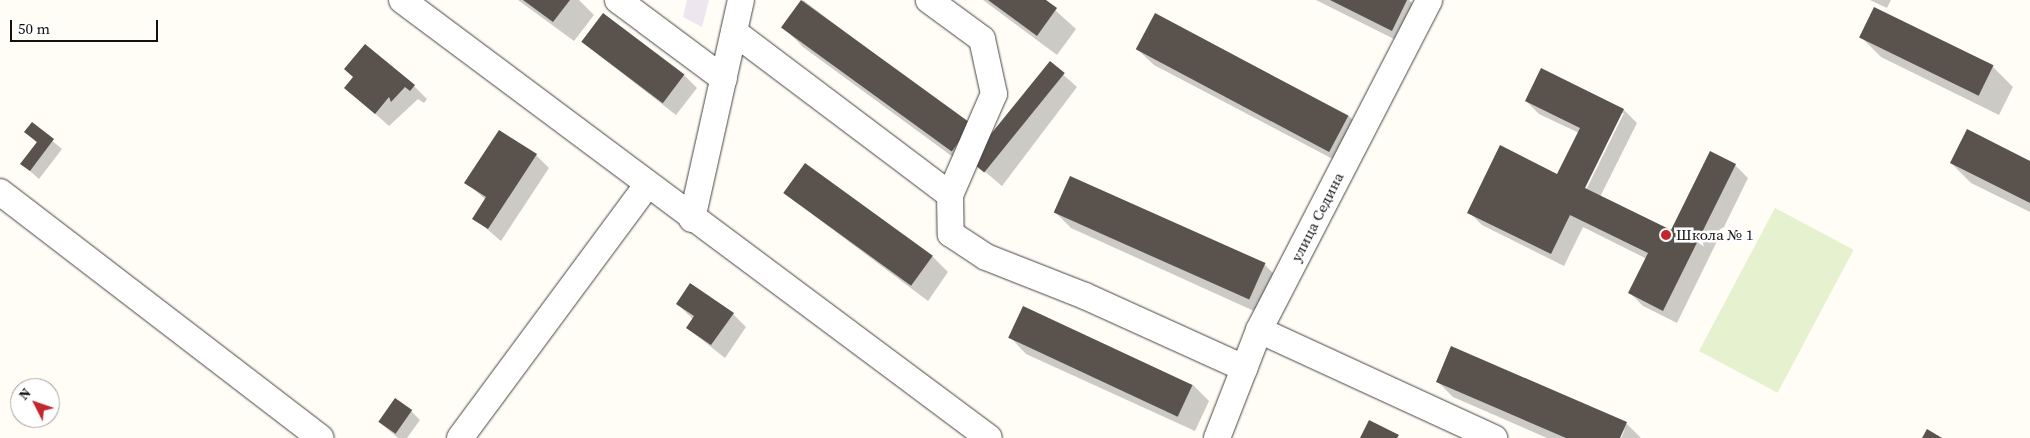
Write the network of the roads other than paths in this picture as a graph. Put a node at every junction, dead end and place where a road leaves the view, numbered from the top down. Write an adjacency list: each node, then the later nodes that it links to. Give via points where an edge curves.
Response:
1 (402, 0): 8 (street)
2 (618, 0): 7 (street)
3 (741, 0): 6 (street)
4 (929, 0): 10 (street, via 982,39 994,94)
5 (1428, 0): 12 (street, улица Седина)
6 (734, 32): 7 (street); 10 (street)
7 (724, 79): 11 (street)
8 (647, 185): 11 (street); 15 (street)
9 (0, 192): 14 (street)
10 (950, 195): 13 (street, via 951,234 986,257 1086,296)
11 (692, 219): 16 (street)
12 (1259, 330): 13 (street, улица Седина); 18 (street)
13 (1244, 368): 17 (street, улица Седина)
14 (321, 438)
15 (460, 438)
16 (989, 438)
17 (1217, 438)
18 (1494, 438)

